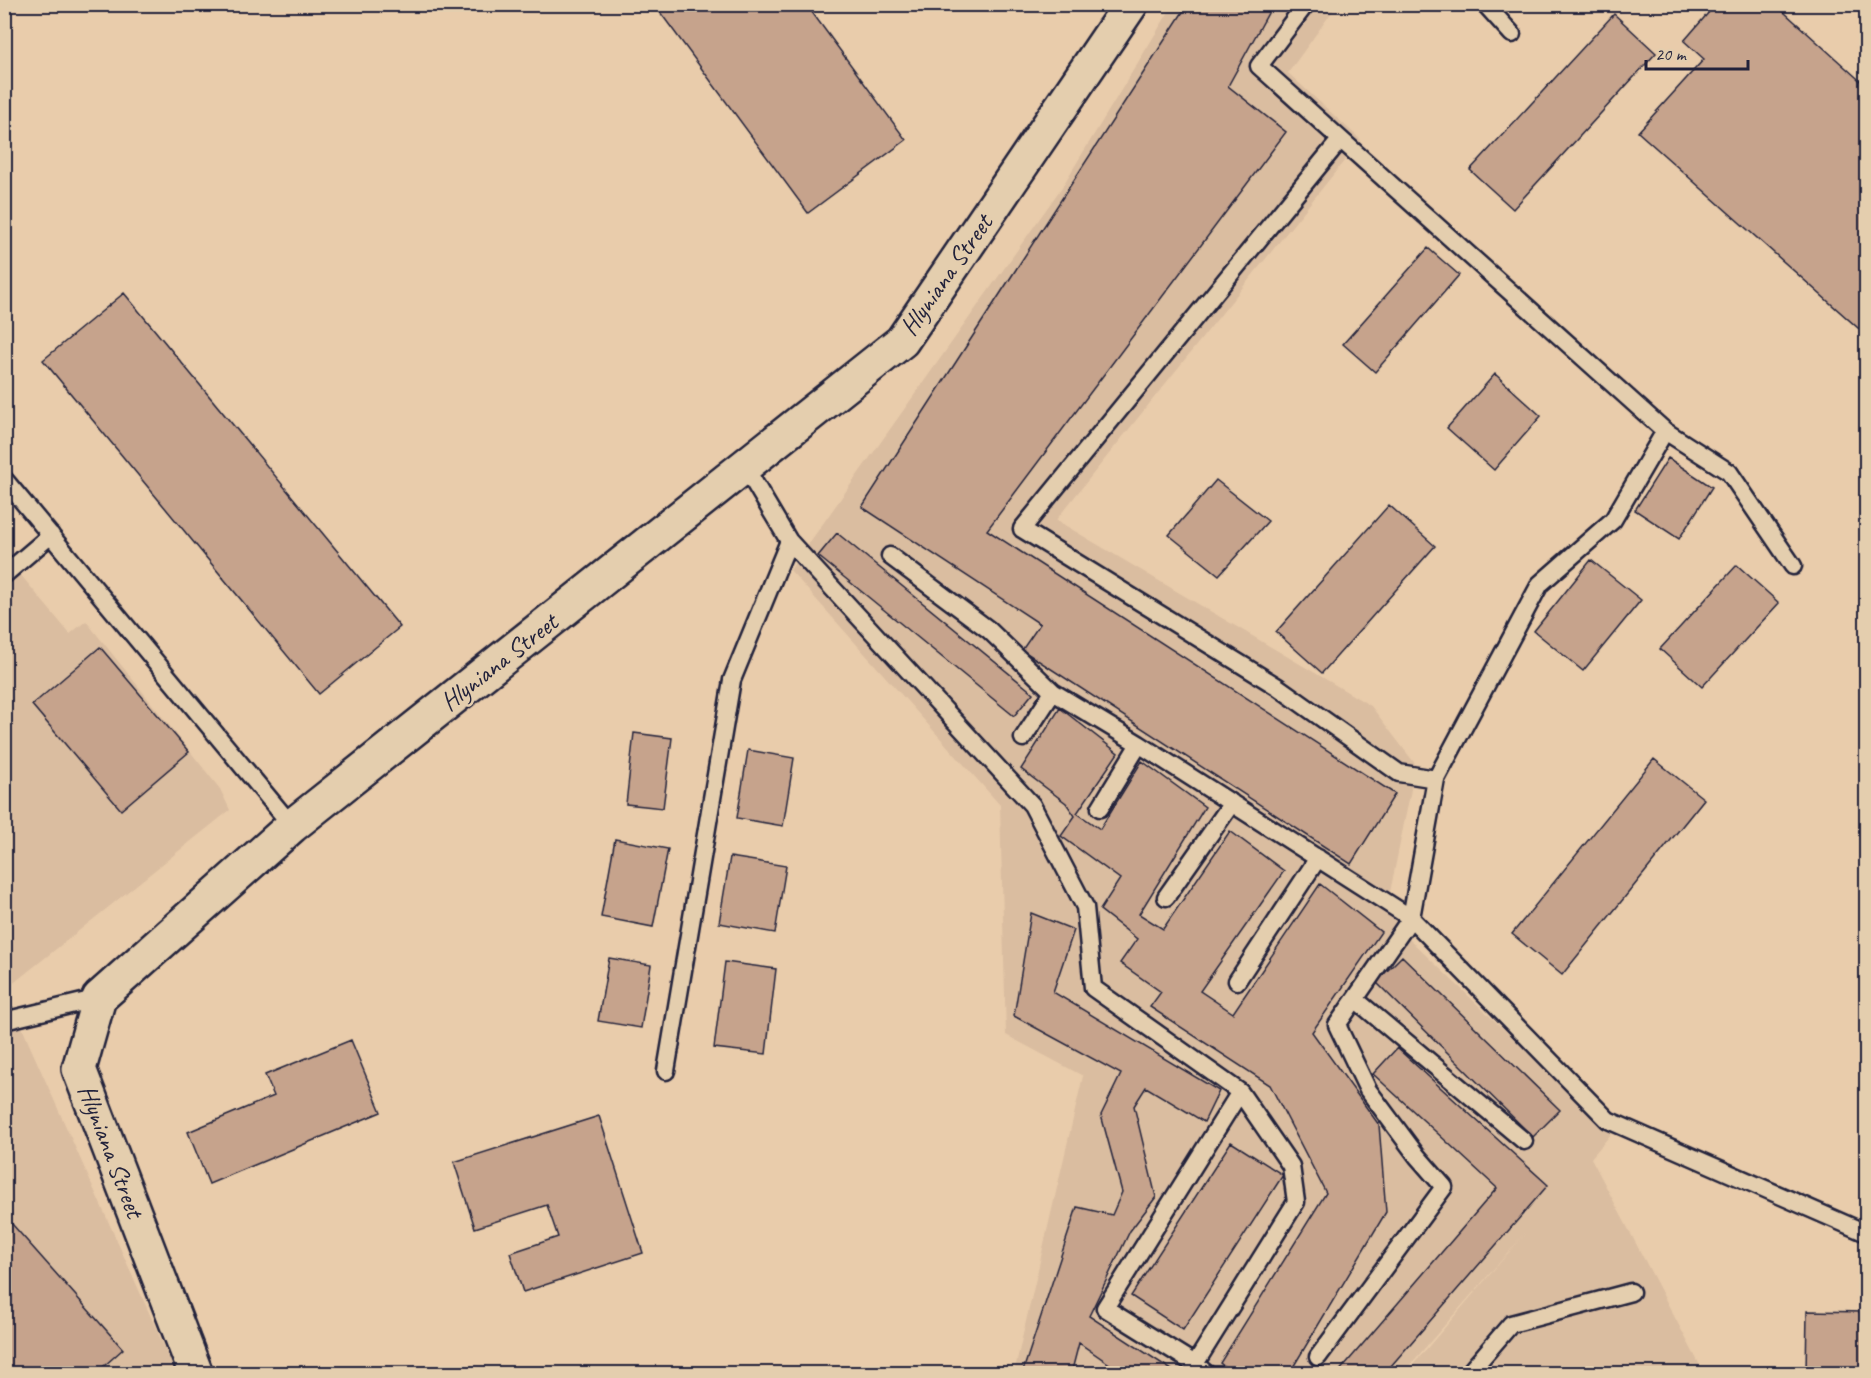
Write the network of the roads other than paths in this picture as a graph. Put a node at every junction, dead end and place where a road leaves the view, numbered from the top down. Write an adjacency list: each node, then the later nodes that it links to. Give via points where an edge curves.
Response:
1 (1131, 4): 7 (street, Hlyniana Street, via 902,341)
2 (1306, 4): 5 (lane, via 1259,66)
3 (1485, 4): 4 (lane)
4 (1512, 34)
5 (1340, 140): 6 (lane); 17 (lane, via 1022,529 1278,687 1399,773)
6 (1665, 431): 12 (lane, via 1729,472); 17 (lane, via 1613,520 1540,584)
7 (745, 467): 10 (lane); 20 (street, Hlyniana Street)
8 (4, 479): 9 (lane)
9 (51, 535): 13 (lane); 20 (lane)
10 (789, 541): 28 (lane, via 732,680); 29 (lane, via 1032,805 1085,908 1093,988)
11 (890, 556): 14 (lane, via 989,630)
12 (1793, 566)
13 (4, 575)
14 (1053, 692): 15 (lane); 16 (lane)
15 (1023, 738)
16 (1139, 744): 18 (lane); 19 (lane)
17 (1436, 779): 23 (lane)
18 (1232, 803): 21 (lane); 22 (lane)
19 (1100, 808)
20 (292, 826): 25 (street, Hlyniana Street)
21 (1318, 858): 23 (lane); 24 (lane)
22 (1166, 897)
23 (1411, 918): 26 (lane); 31 (lane, via 1608,1120)
24 (1237, 981)
25 (99, 998): 27 (lane); 35 (street, Hlyniana Street, via 79,1069)
26 (1355, 999): 30 (lane); 33 (lane, via 1337,1026 1368,1090 1444,1187)
27 (4, 1021)
28 (666, 1071)
29 (1240, 1092): 34 (lane, via 1291,1166 1296,1202); 34 (lane, via 1105,1308)
30 (1524, 1141)
31 (1866, 1233)
32 (1630, 1292): 36 (lane, via 1511,1324)
33 (1318, 1358)
34 (1201, 1369)
35 (196, 1374)
36 (1468, 1374)

